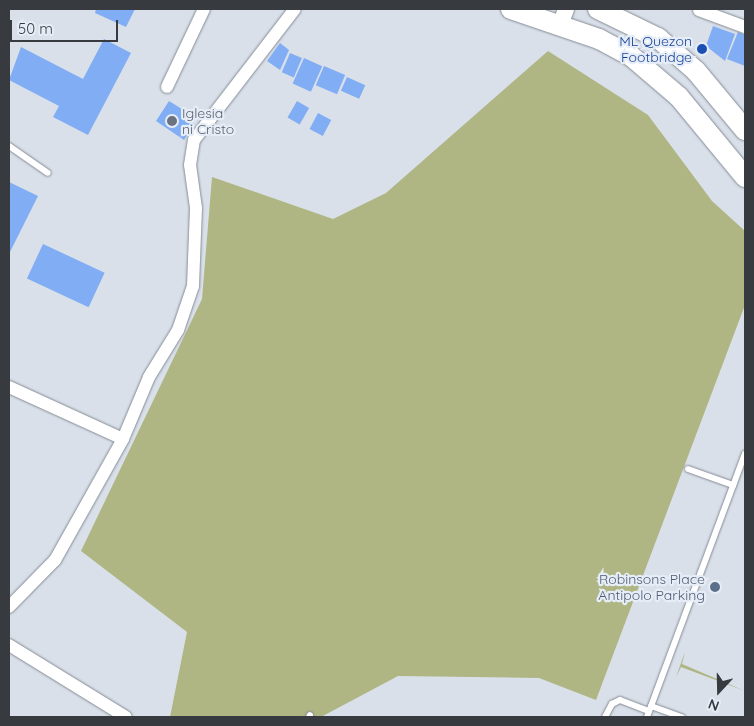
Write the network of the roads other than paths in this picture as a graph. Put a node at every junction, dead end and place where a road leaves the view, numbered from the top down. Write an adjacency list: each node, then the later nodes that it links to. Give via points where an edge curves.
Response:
1 (204, 9): 8 (street)
2 (295, 9): 14 (street, via 194,140 190,165 196,208 193,286 178,330 149,378)
3 (511, 9): 6 (main road)
4 (598, 9): 9 (main road, via 658,38 696,71)
5 (699, 10): 7 (street)
6 (563, 17): 12 (main road, via 631,56 679,97)
7 (745, 28)
8 (168, 87)
9 (745, 130)
10 (9, 146): 11 (lane)
11 (48, 173)
12 (745, 177)
13 (9, 387): 14 (street)
14 (122, 439): 18 (street, via 55,560)
15 (745, 454): 17 (lane)
16 (688, 469): 17 (lane)
17 (733, 485): 20 (lane)
18 (9, 607)
19 (9, 645): 21 (street)
20 (649, 711): 22 (lane, via 620,700 612,704); 23 (lane)
21 (126, 717)
22 (605, 717)
23 (682, 717)

